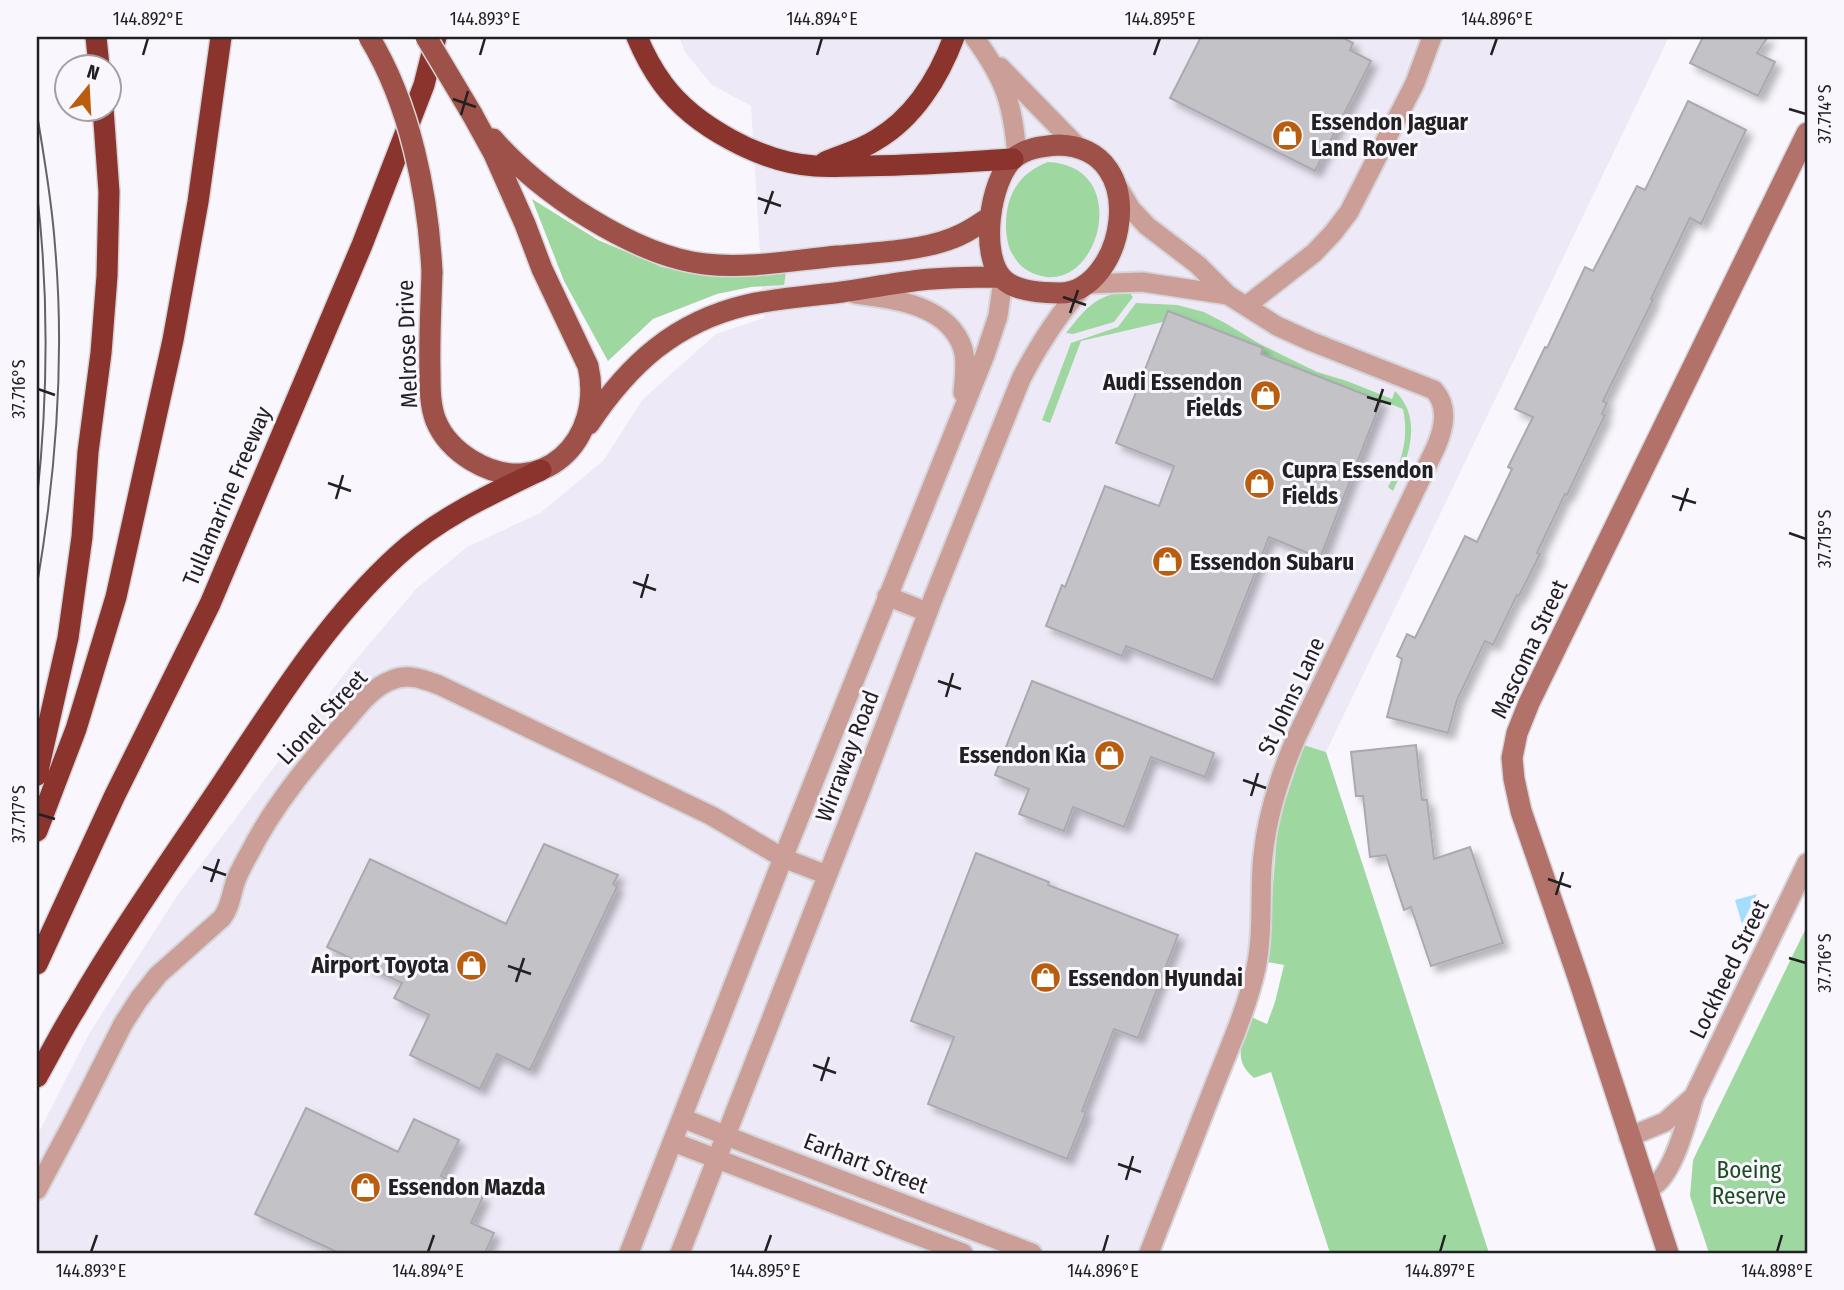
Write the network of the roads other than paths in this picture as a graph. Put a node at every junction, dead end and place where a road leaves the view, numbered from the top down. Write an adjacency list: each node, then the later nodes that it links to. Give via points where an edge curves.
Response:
1 (221, 37): 29 (highway, via 173,340 116,597 76,729)
2 (369, 37): 25 (main road, Melrose Drive, bridge, via 383,60 410,137 425,204 432,272 430,385 436,420 451,445 476,463 519,473)
3 (426, 37): 10 (main road, bridge)
4 (436, 37): 33 (highway, Tullamarine Freeway, via 424,85 362,245 210,604)
5 (637, 37): 15 (highway, via 664,86 701,119 754,151)
6 (954, 37): 15 (highway, via 920,101 905,118 875,141)
7 (974, 37): 9 (street)
8 (1432, 37): 22 (street, via 1415,83 1349,212 1314,253)
9 (987, 54): 13 (street); 14 (street, via 1011,108)
10 (472, 114): 17 (main road, via 503,150 586,216 652,250 704,264 762,263 923,246 956,237); 24 (main road, via 588,366 590,404)
11 (104, 122): 28 (highway, via 107,276 101,353 68,638)
12 (1807, 133): 38 (main road, Mascoma Street, via 1517,733 1514,779 1521,811)
13 (1077, 146): 14 (main road, via 1044,146); 16 (main road, via 1100,158)
14 (1015, 158): 15 (highway); 17 (main road, via 1003,170)
15 (813, 166)
16 (1115, 182): 19 (main road, via 1120,202 1116,235 1104,264); 21 (street, St Johns Lane, via 1147,226)
17 (990, 217): 18 (main road, via 991,247)
18 (1002, 278): 19 (main road, via 1047,293 1067,293); 20 (main road, via 920,280); 23 (street, Wirraway Road, via 991,340)
19 (1085, 286): 21 (street, St Johns Lane, via 1142,282); 27 (street, Wirraway Road, via 1056,319 1021,379)
20 (842, 292): 23 (street, Wirraway Road, via 911,304 946,322 964,352); 24 (main road, via 748,304 691,324 626,375)
21 (1228, 295): 22 (street, St Johns Lane)
22 (1246, 306): 47 (street, St Johns Lane, via 1310,341 1434,390 1442,402 1444,421 1436,447 1278,781 1265,839 1260,941 1251,988)
23 (960, 415): 26 (street, Wirraway Road)
24 (574, 446): 25 (main road)
25 (541, 470): 34 (highway, via 471,504 426,533 343,611 146,898)
26 (887, 596): 27 (street); 30 (street, Wirraway Road)
27 (927, 612): 32 (street, Wirraway Road)
28 (37, 775)
29 (37, 831)
30 (783, 858): 32 (street, Lionel Street); 36 (street, Wirraway Road); 42 (street, Lionel Street, via 712,816 431,682 412,677 389,681 353,712 289,789 250,850 226,913 158,975 132,1009)
31 (1807, 863): 35 (street, Lockheed Street)
32 (827, 875): 37 (street, Wirraway Road)
33 (37, 964)
34 (37, 1077)
35 (1694, 1096): 38 (street, Lockheed Street, via 1665,1122); 41 (street, Lockheed Street, via 1666,1174)
36 (682, 1118): 37 (street, Earhart Street); 39 (street, Wirraway Road)
37 (725, 1136): 40 (street, Wirraway Road); 43 (street, Earhart Street)
38 (1629, 1137): 41 (main road, Mascoma Street)
39 (673, 1142): 40 (street); 44 (street, Wirraway Road)
40 (716, 1159): 45 (street, Wirraway Road); 46 (street)
41 (1647, 1189): 48 (main road, Mascoma Street)
42 (37, 1190)
43 (1021, 1251)
44 (629, 1253)
45 (680, 1253)
46 (963, 1253)
47 (1149, 1253)
48 (1668, 1253)

